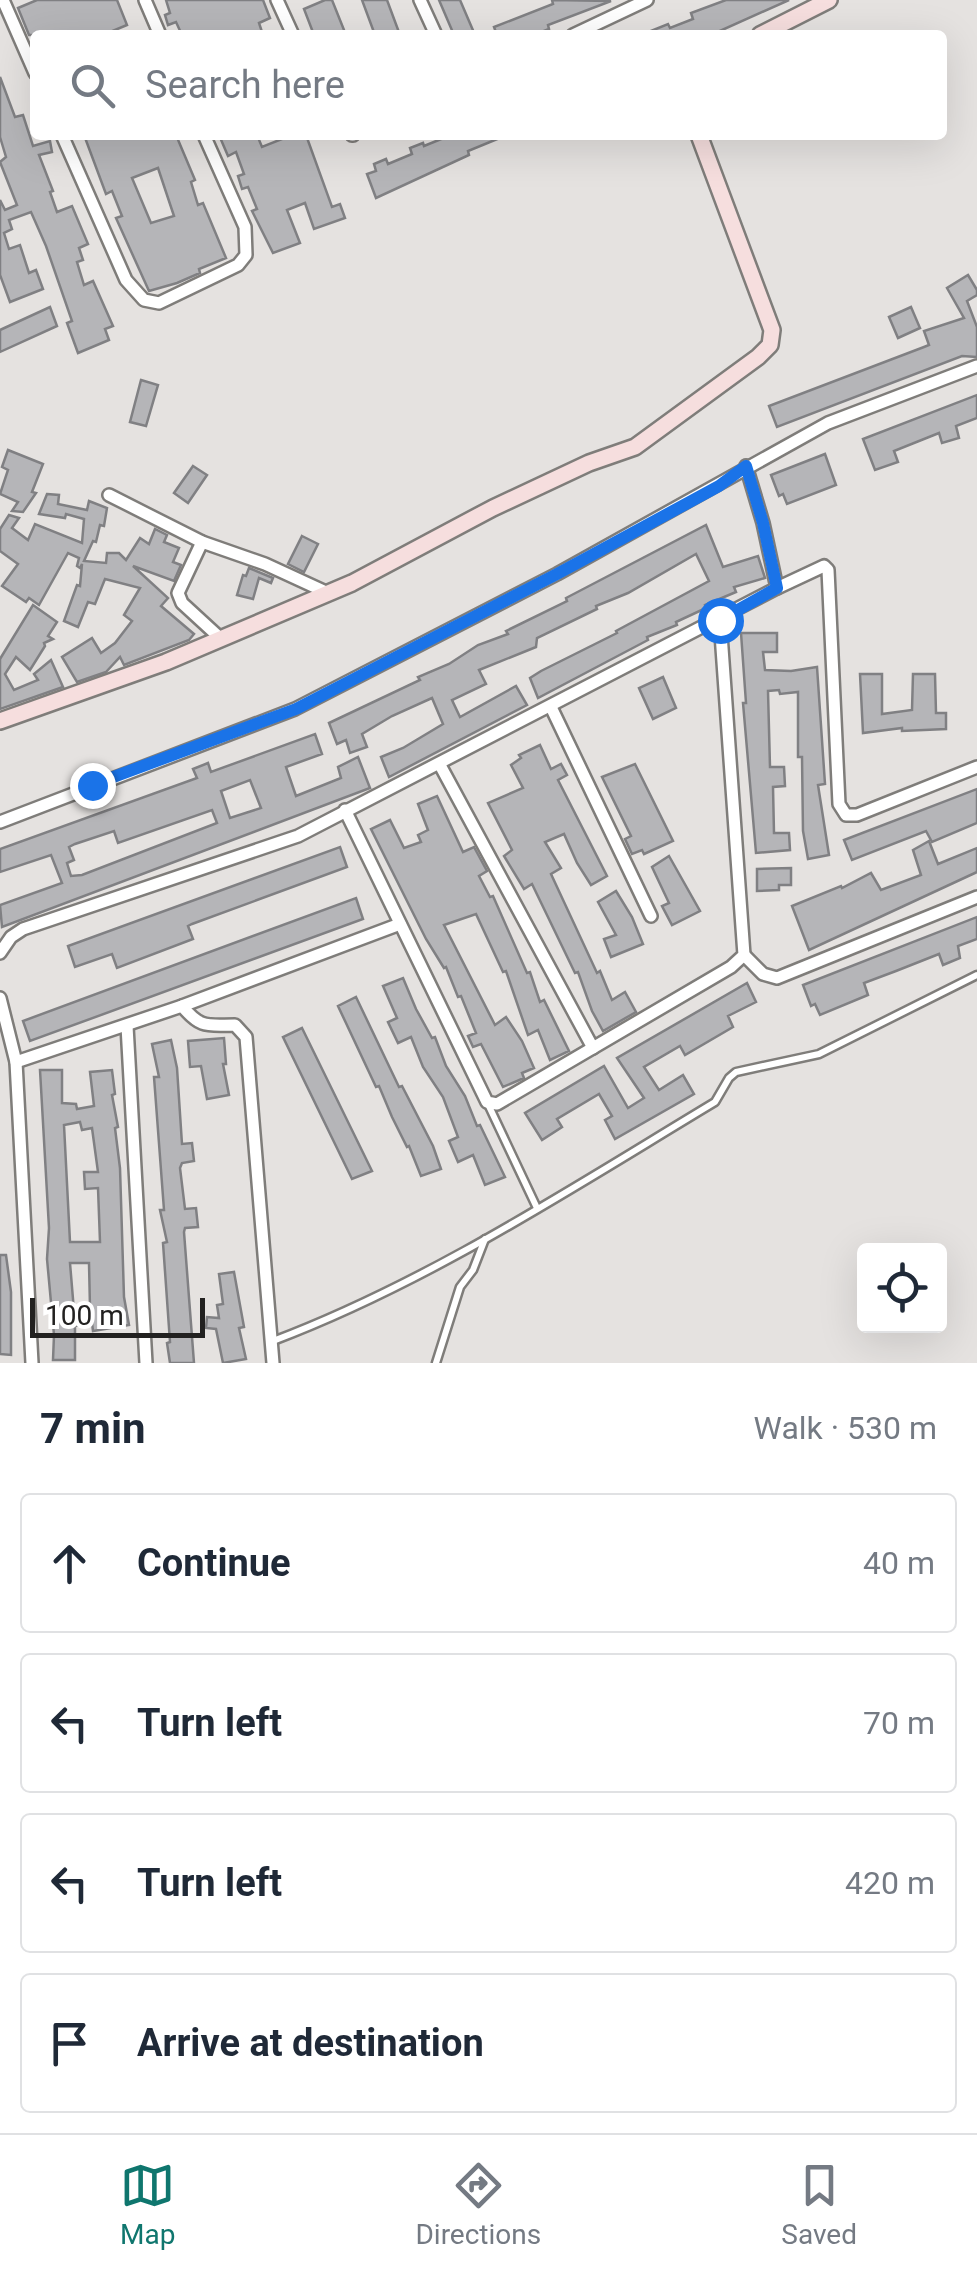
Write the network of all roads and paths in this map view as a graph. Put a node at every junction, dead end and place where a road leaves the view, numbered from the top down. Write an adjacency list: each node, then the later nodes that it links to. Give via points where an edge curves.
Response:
1 (3, 0): 12 (street)
2 (145, 0): 7 (street)
3 (277, 0): 8 (street)
4 (420, 0): 9 (street)
5 (647, 0): 10 (street)
6 (829, 0): 11 (street)
7 (158, 30)
8 (291, 30)
9 (434, 30)
10 (584, 30)
11 (770, 30)
12 (30, 62)
13 (64, 140): 14 (street, via 126,280 144,300 159,303 238,266 246,255 245,227)
14 (206, 140)
15 (701, 140): 21 (street, via 772,330 770,345 635,447 493,508)
16 (977, 366): 17 (street, via 828,423)
17 (746, 466): 20 (street); 29 (street, via 557,574 296,709)
18 (109, 494): 19 (street)
19 (202, 542): 21 (street); 23 (street, via 178,593)
20 (777, 588): 22 (street); 27 (street, via 824,566 828,570 839,804 846,815)
21 (328, 592): 23 (street)
22 (720, 620): 24 (street); 34 (street)
23 (219, 638): 25 (street)
24 (550, 707): 26 (street); 31 (street)
25 (0, 720)
26 (440, 766): 28 (street); 39 (street)
27 (977, 767)
28 (344, 810): 32 (street); 33 (street, via 298,836 24,930)
29 (0, 822)
30 (977, 897): 34 (street, via 777,978)
31 (650, 916)
32 (400, 924): 37 (street); 41 (street)
33 (0, 953)
34 (744, 955): 39 (street)
35 (977, 975): 42 (lane, via 819,1054 736,1072 715,1102)
36 (0, 998): 40 (street)
37 (182, 1006): 38 (street); 44 (street, via 202,1026 234,1025 246,1037)
38 (127, 1026): 40 (street); 46 (street)
39 (592, 1048): 41 (street, via 497,1104)
40 (16, 1062): 45 (street)
41 (487, 1102): 42 (lane)
42 (538, 1208): 43 (lane)
43 (485, 1240): 44 (lane); 48 (lane, via 460,1286)
44 (273, 1341): 47 (street)
45 (32, 1363)
46 (146, 1363)
47 (273, 1363)
48 (436, 1363)

